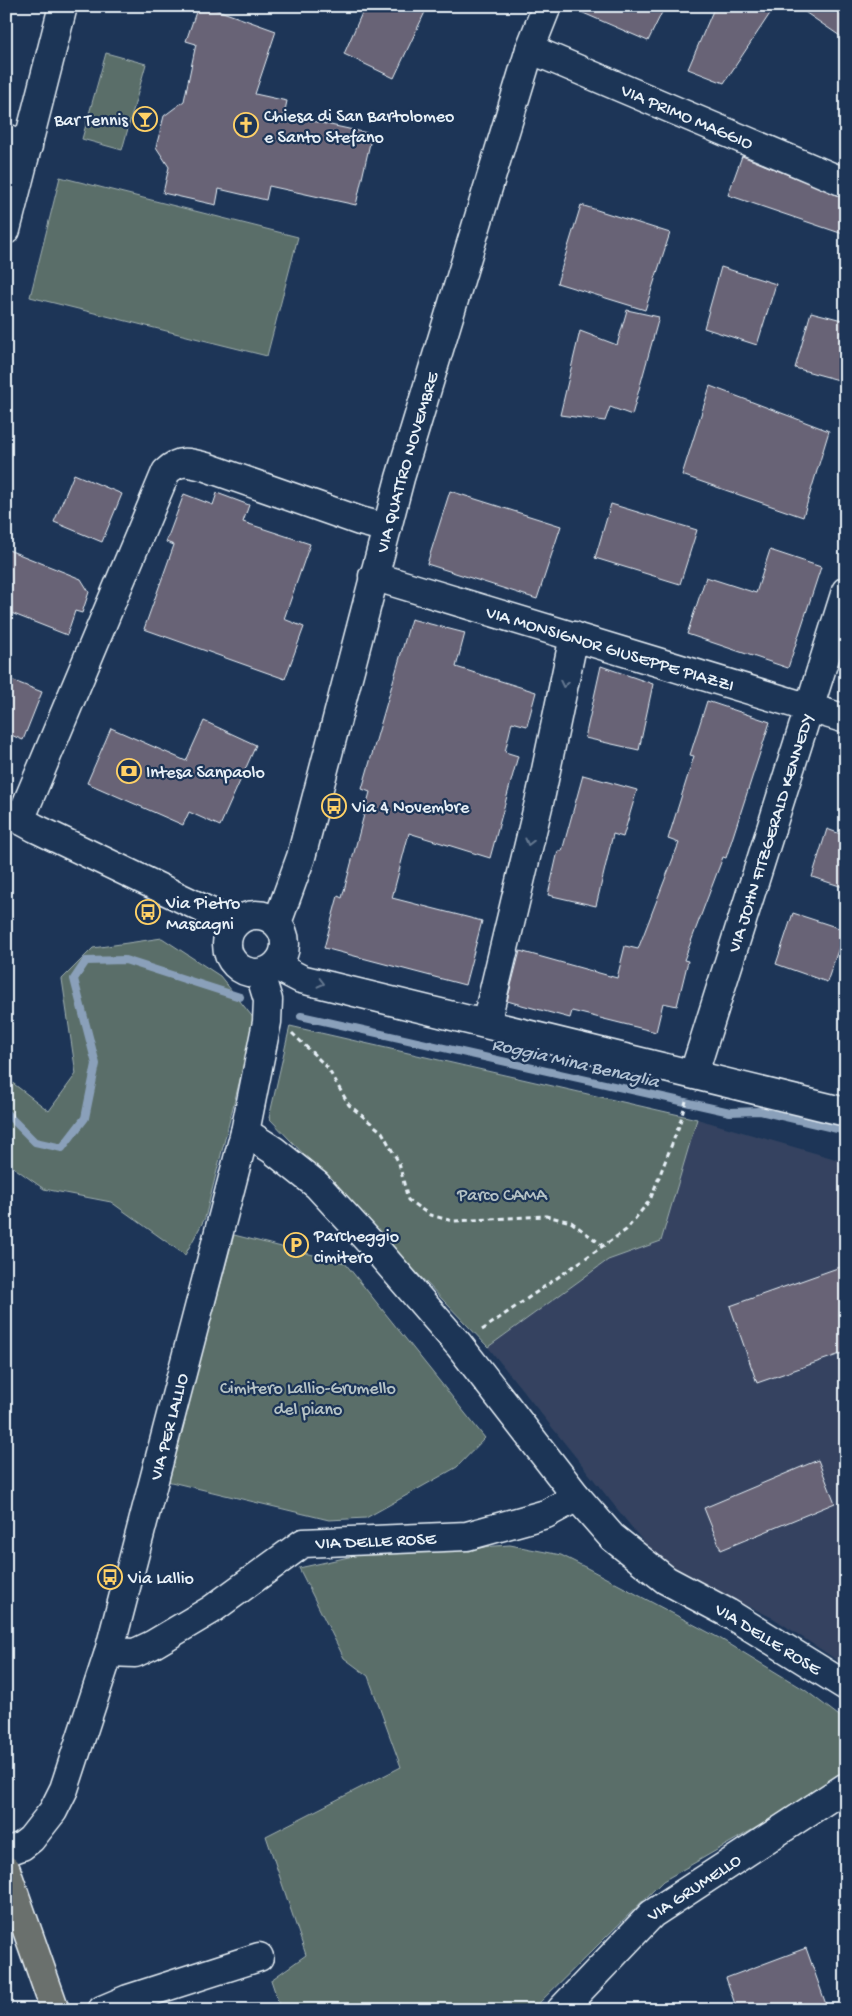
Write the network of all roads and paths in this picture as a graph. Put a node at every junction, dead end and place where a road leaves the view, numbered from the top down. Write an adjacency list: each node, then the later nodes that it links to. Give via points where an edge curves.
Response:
1 (63, 6): 4 (street)
2 (547, 6): 3 (street, VIA QUATTRO NOVEMBRE)
3 (530, 49): 5 (street, VIA PRIMO MAGGIO); 7 (street, VIA QUATTRO NOVEMBRE)
4 (17, 142): 6 (street)
5 (846, 183)
6 (6, 230)
7 (387, 528): 8 (street, VIA QUATTRO NOVEMBRE); 13 (street, via 187,462 174,463 166,472)
8 (373, 576): 10 (street, VIA MONSIGNOR GIUSEPPE PIAZZI); 14 (street, VIA QUATTRO NOVEMBRE, via 301,857)
9 (846, 591): 11 (street, VIA JOHN FITZGERALD KENNEDY)
10 (574, 636): 11 (street, VIA MONSIGNOR GIUSEPPE PIAZZI); 18 (street, one-way to 18, via 541,794 489,1011)
11 (810, 709): 12 (street, VIA MONSIGNOR GIUSEPPE PIAZZI); 19 (street, VIA JOHN FITZGERALD KENNEDY)
12 (846, 720)
13 (13, 816): 15 (street)
14 (276, 923): 15 (street, via 266,916 254,914 242,917); 16 (street, via 286,944 283,956)
15 (233, 925): 16 (street, via 226,947 230,959 248,973)
16 (268, 970): 17 (street, VIA PER LALLIO); 18 (street, one-way to 18)
17 (266, 1022): 22 (street, VIA PER LALLIO); 23 (path, via 286,1028 327,1067 349,1105 382,1132 399,1163 408,1200 430,1215 453,1221 546,1216 571,1222)
18 (489, 1024): 19 (street)
19 (694, 1073): 21 (street)
20 (686, 1099): 23 (path, via 650,1200 626,1230)
21 (846, 1112)
22 (245, 1132): 24 (street, VIA DELLE ROSE, via 317,1185); 26 (street, VIA PER LALLIO)
23 (602, 1245): 24 (path)
24 (459, 1346): 25 (street, VIA DELLE ROSE)
25 (577, 1497): 26 (street, VIA DELLE ROSE, via 546,1514 467,1536 303,1543 211,1610 152,1645 134,1653); 27 (street, VIA DELLE ROSE, via 612,1537 666,1580 728,1613)
26 (109, 1652): 29 (street, VIA PER LALLIO, via 64,1789 53,1811 32,1838)
27 (846, 1686)
28 (846, 1787): 34 (street, VIA GRUMELLO, via 652,1914)
29 (6, 1852)
30 (6, 1870): 32 (main road)
31 (259, 1957): 33 (street)
32 (55, 2010)
33 (102, 2010)
34 (561, 2010)

